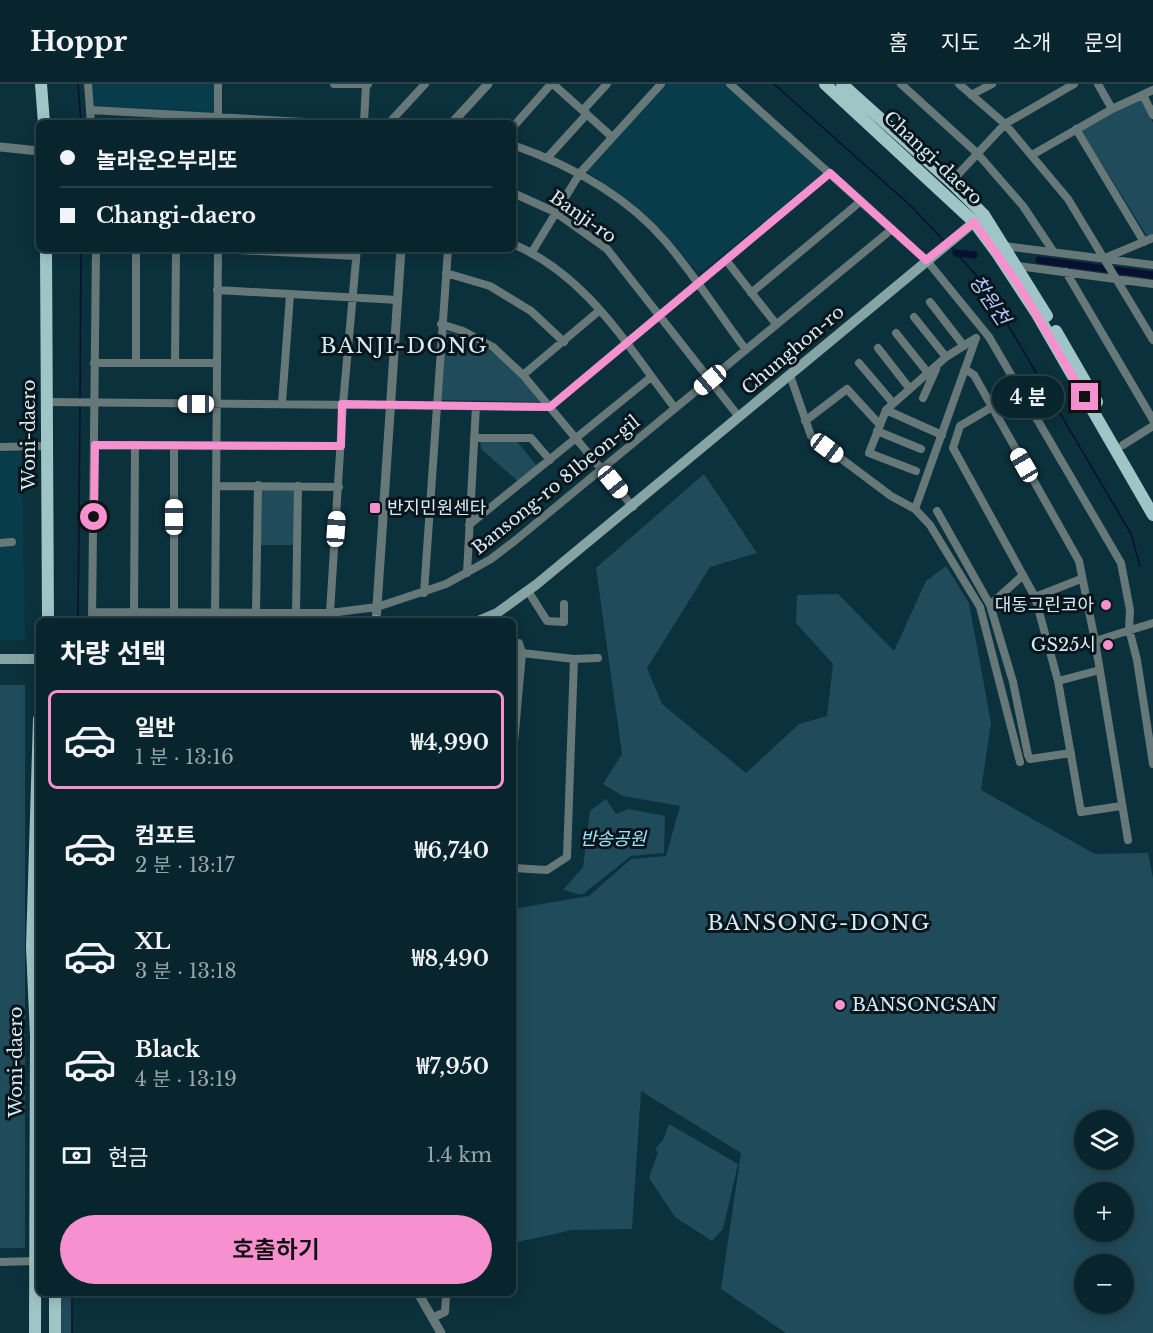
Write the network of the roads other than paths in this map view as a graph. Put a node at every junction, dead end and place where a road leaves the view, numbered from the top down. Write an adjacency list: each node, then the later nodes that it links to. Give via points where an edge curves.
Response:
1 (41, 84): 26 (main road)
2 (88, 84): 23 (street)
3 (218, 84): 28 (street)
4 (334, 84): 18 (street)
5 (425, 84): 30 (street)
6 (488, 84): 31 (street)
7 (552, 84): 24 (street); 32 (street)
8 (607, 84): 24 (street)
9 (661, 84): 35 (street)
10 (730, 84): 43 (street)
11 (825, 84): 48 (main road, Changi-daero)
12 (842, 84): 44 (main road, Changi-daero)
13 (901, 84): 39 (street)
14 (958, 84): 21 (street)
15 (992, 84): 21 (street)
16 (1074, 84): 33 (street)
17 (1098, 84): 22 (street)
18 (367, 85): 29 (street)
19 (1153, 90): 20 (street)
20 (1143, 94): 22 (street); 25 (street)
21 (971, 96): 33 (street)
22 (1112, 109): 34 (street)
23 (90, 110): 27 (street); 28 (street)
24 (585, 112): 35 (street); 41 (street)
25 (1153, 115)
26 (44, 120)
27 (91, 120)
28 (218, 120)
29 (364, 120)
30 (392, 120)
31 (455, 120)
32 (516, 124)
33 (1005, 124): 39 (street); 40 (street)
34 (1076, 129): 40 (street); 51 (street)
35 (611, 136): 42 (street)
36 (516, 146): 41 (street)
37 (0, 147): 38 (street)
38 (36, 151)
39 (977, 153): 44 (street); 54 (street, via 1023,206)
40 (1032, 155): 67 (street, via 1068,199)
41 (548, 157): 42 (street)
42 (580, 173): 47 (street); 73 (street, via 631,208 665,241)
43 (830, 173): 46 (street); 66 (street)
44 (951, 182): 48 (main road, Changi-daero)
45 (516, 194): 47 (street, Banji-ro)
46 (861, 201): 49 (street); 76 (street)
47 (555, 212): 63 (street); 82 (street, Banji-ro, via 607,249)
48 (974, 222): 53 (main road, Changi-daero); 65 (main road, Chunghon-ro); 153 (main road, Changi-daero, via 1037,314)
49 (892, 229): 65 (street); 85 (street, Bansong-ro 81beon-gil)
50 (1153, 238): 51 (street)
51 (1144, 242): 67 (street)
52 (516, 245): 63 (street)
53 (1005, 246): 54 (street); 69 (main road, Changi-daero)
54 (1053, 251): 67 (street)
55 (46, 252): 112 (main road, Woni-daero)
56 (96, 252): 99 (street)
57 (136, 252): 100 (street)
58 (176, 252): 98 (street)
59 (218, 252): 75 (street)
60 (322, 252): 64 (street)
61 (401, 252): 79 (street)
62 (448, 252): 71 (street)
63 (532, 252): 81 (street, via 579,285)
64 (356, 253): 78 (street)
65 (928, 259): 86 (street); 107 (main road, Chunghon-ro)
66 (726, 260): 73 (street); 76 (street)
67 (1106, 261): 68 (street); 72 (street)
68 (1153, 265)
69 (1018, 266): 70 (street); 137 (main road, Changi-daero)
70 (1066, 272): 72 (street); 126 (street)
71 (446, 273): 84 (street); 92 (street, via 490,286 531,311)
72 (1115, 277): 74 (street); 87 (street)
73 (697, 284): 82 (street); 96 (street)
74 (1153, 284)
75 (217, 290): 77 (street); 101 (street)
76 (751, 293): 85 (street)
77 (290, 295): 78 (street); 113 (street)
78 (353, 298): 79 (street); 116 (street)
79 (398, 300): 118 (street)
80 (930, 302): 94 (street)
81 (600, 310): 92 (street); 93 (street)
82 (659, 316): 93 (street); 109 (street, Banji-ro)
83 (914, 317): 97 (street)
84 (441, 324): 106 (street, via 493,347); 119 (street)
85 (776, 324): 96 (street, Bansong-ro 81beon-gil)
86 (980, 325): 90 (street); 177 (street, via 1117,554)
87 (1144, 325): 88 (street); 91 (street)
88 (1153, 326)
89 (896, 333): 105 (street)
90 (976, 338): 94 (street); 104 (street)
91 (1153, 340)
92 (564, 342): 106 (street)
93 (626, 343): 108 (street); 121 (street)
94 (964, 346): 97 (street)
95 (878, 348): 110 (street)
96 (746, 350): 109 (street, Bansong-ro 81beon-gil)
97 (946, 357): 103 (street)
98 (176, 362): 100 (street); 101 (street)
99 (94, 363): 100 (street); 114 (street)
100 (136, 363)
101 (216, 363): 115 (street)
102 (858, 363): 117 (street)
103 (938, 364): 105 (street); 111 (street)
104 (965, 369): 122 (street, via 974,375); 130 (street)
105 (928, 373): 110 (street)
106 (523, 375): 121 (street)
107 (790, 375): 125 (main road, Chunghon-ro); 127 (street)
108 (651, 377): 123 (street); 132 (street)
109 (710, 380): 123 (street, Bansong-ro 81beon-gil); 125 (street, Banji-ro)
110 (910, 389): 117 (street)
111 (923, 398)
112 (47, 402): 114 (street); 138 (main road, Woni-daero)
113 (282, 403): 115 (street); 116 (street)
114 (95, 404): 115 (street); 133 (street)
115 (216, 404): 136 (street)
116 (342, 404): 118 (street); 139 (street)
117 (893, 404): 124 (street)
118 (390, 405): 119 (street); 165 (street)
119 (436, 405): 120 (street); 161 (street)
120 (477, 406): 121 (street); 131 (street)
121 (550, 407): 132 (street)
122 (992, 407): 158 (street, via 960,426 953,448); 159 (street, via 1079,561)
123 (675, 408): 143 (street, Bansong-ro 81beon-gil)
124 (886, 410): 129 (street); 130 (street)
125 (739, 417): 150 (main road, Chunghon-ro)
126 (1153, 420)
127 (805, 421): 129 (street, via 847,389); 151 (street, via 811,436 891,496)
128 (1153, 426): 137 (street)
129 (879, 428): 141 (street); 144 (street, via 869,453)
130 (942, 435): 151 (street)
131 (474, 438): 142 (street, via 531,438); 154 (street)
132 (576, 438): 142 (street); 143 (street)
133 (95, 445): 134 (street); 171 (street)
134 (135, 445): 135 (street); 166 (street)
135 (174, 445): 136 (street); 167 (street)
136 (216, 445): 139 (street); 146 (street)
137 (1123, 445): 149 (main road, Changi-daero)
138 (47, 446): 140 (street); 173 (main road, Woni-daero)
139 (341, 446): 148 (street)
140 (0, 447)
141 (921, 449)
142 (550, 460): 154 (street)
143 (602, 469): 150 (street); 157 (street, Bansong-ro 81beon-gil, via 518,539)
144 (916, 471)
145 (258, 485): 146 (street); 147 (street); 168 (street)
146 (216, 486): 172 (street)
147 (298, 486): 148 (street); 169 (street)
148 (339, 487): 170 (street)
149 (1153, 499)
150 (633, 507): 160 (main road, Chunghon-ro)
151 (915, 509): 189 (street, via 930,525 980,607)
152 (937, 511): 164 (street)
153 (1153, 515)
154 (469, 525): 157 (street)
155 (12, 542): 156 (street)
156 (0, 543)
157 (467, 573): 161 (street, Bansong-ro 81beon-gil)
158 (1023, 575): 162 (street); 164 (street)
159 (1081, 579): 162 (street); 178 (street)
160 (528, 591): 163 (street, via 547,621 564,622); 175 (main road, Chunghon-ro)
161 (424, 592): 165 (street, Bansong-ro 81beon-gil)
162 (1035, 597): 186 (street)
163 (564, 604)
164 (990, 605): 188 (street, via 1030,759)
165 (377, 607): 170 (street, Bansong-ro 81beon-gil); 174 (street)
166 (134, 612): 167 (street, Bansong-ro 81beon-gil); 171 (street, Bansong-ro 81beon-gil)
167 (174, 613): 172 (street, Bansong-ro 81beon-gil)
168 (256, 613): 169 (street, Bansong-ro 81beon-gil); 172 (street, Bansong-ro 81beon-gil)
169 (296, 614): 170 (street, Bansong-ro 81beon-gil)
170 (330, 614)
171 (92, 617)
172 (215, 617)
173 (48, 618)
174 (376, 618)
175 (485, 618)
176 (1153, 623): 177 (street)
177 (1132, 628): 178 (street); 190 (street)
178 (1095, 641): 185 (street)
179 (519, 643): 180 (street)
180 (522, 652): 184 (street); 187 (street)
181 (598, 657): 184 (street)
182 (0, 659): 183 (main road)
183 (36, 659)
184 (574, 659): 194 (street, via 567,857 547,870)
185 (1100, 670): 186 (street); 191 (street)
186 (1059, 681): 188 (street)
187 (516, 698)
188 (1071, 753): 191 (street, via 1081,812)
189 (1020, 762)
190 (1153, 764)
191 (1121, 806): 193 (street)
192 (36, 817): 195 (main road, Woni-daero, via 32,947)
193 (1128, 840)
194 (516, 868)
195 (36, 1036)
196 (36, 1036): 197 (main road, Woni-daero)
197 (35, 1261): 198 (street); 203 (main road, Woni-daero)
198 (0, 1262)
199 (55, 1296): 204 (main road)
200 (420, 1296): 202 (street)
201 (446, 1296): 202 (street, via 445,1312)
202 (432, 1318): 205 (street)
203 (35, 1333)
204 (55, 1333)
205 (441, 1333)

